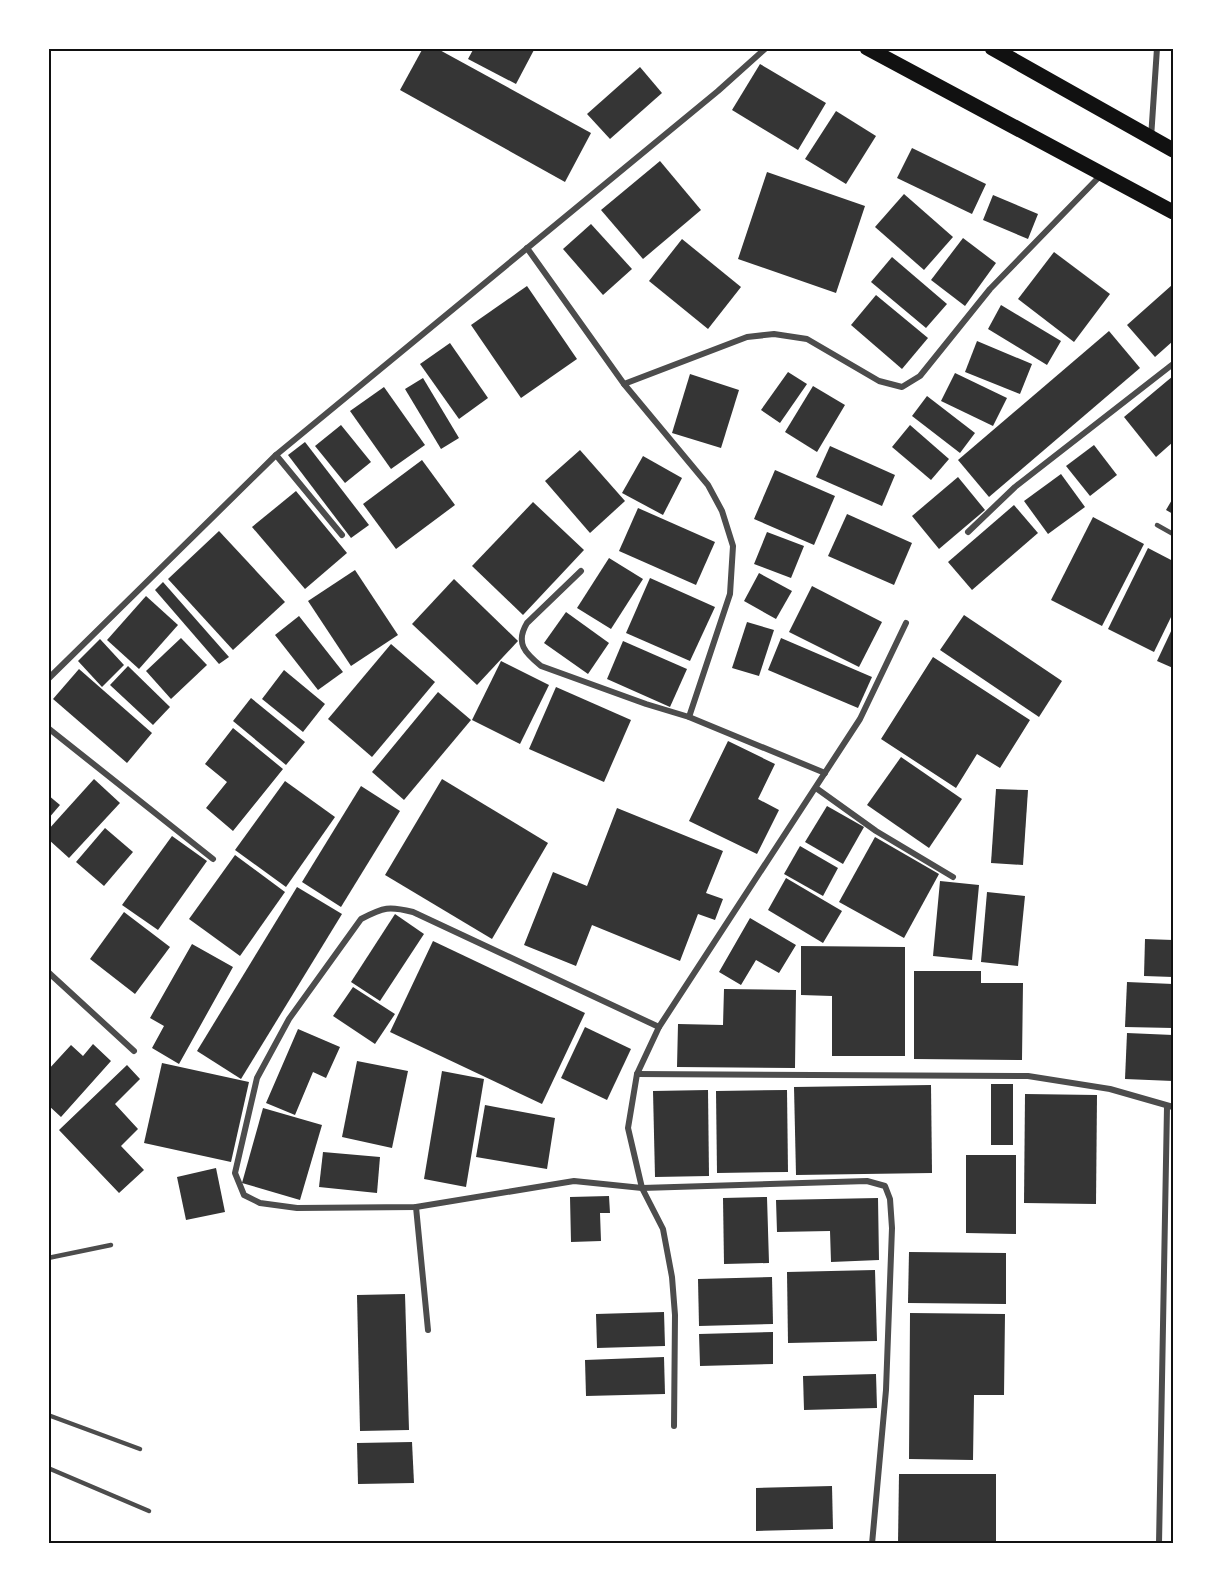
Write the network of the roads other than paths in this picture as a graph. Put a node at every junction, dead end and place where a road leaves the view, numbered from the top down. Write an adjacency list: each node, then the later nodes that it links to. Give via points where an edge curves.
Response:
1 (766, 48): 9 (street)
2 (867, 48): 7 (main road)
3 (992, 48): 5 (main road)
4 (1157, 48): 5 (street)
5 (1151, 138): 6 (main road)
6 (1173, 150)
7 (1101, 175): 8 (main road); 11 (street, via 990,289 920,376 902,387 879,381 807,339 774,334 747,337)
8 (1173, 212)
9 (527, 248): 11 (street); 12 (street)
10 (1173, 364): 14 (street, via 1015,487)
11 (624, 384): 20 (street, via 708,484 733,546 730,594)
12 (276, 455): 16 (street); 19 (street)
13 (1158, 525): 15 (lane)
14 (968, 532)
15 (1173, 534)
16 (342, 535)
17 (581, 571): 20 (street, via 527,623 521,634 529,657 541,666)
18 (906, 624): 22 (street, via 860,719)
19 (48, 680)
20 (688, 717): 22 (street)
21 (48, 728): 24 (street)
22 (825, 773): 23 (street)
23 (816, 788): 25 (street, via 876,831); 27 (street)
24 (213, 859)
25 (953, 877)
26 (48, 972): 28 (street)
27 (659, 1027): 29 (street); 32 (street, via 413,912 394,907 361,919 289,1019 257,1078 235,1173 244,1195 260,1203 297,1208)
28 (134, 1051)
29 (636, 1074): 30 (street, via 1028,1076 1110,1089); 31 (street, via 628,1128)
30 (1170, 1107): 42 (street)
31 (642, 1188): 32 (street, via 574,1181); 37 (street, via 663,1230 672,1277); 41 (street, via 867,1181 885,1186 892,1228 886,1390)
32 (416, 1207): 35 (street)
33 (111, 1245): 34 (lane)
34 (48, 1258)
35 (428, 1330)
36 (48, 1414): 38 (lane)
37 (674, 1426)
38 (140, 1449)
39 (48, 1468): 40 (lane)
40 (149, 1511)
41 (872, 1544)
42 (1159, 1544)

